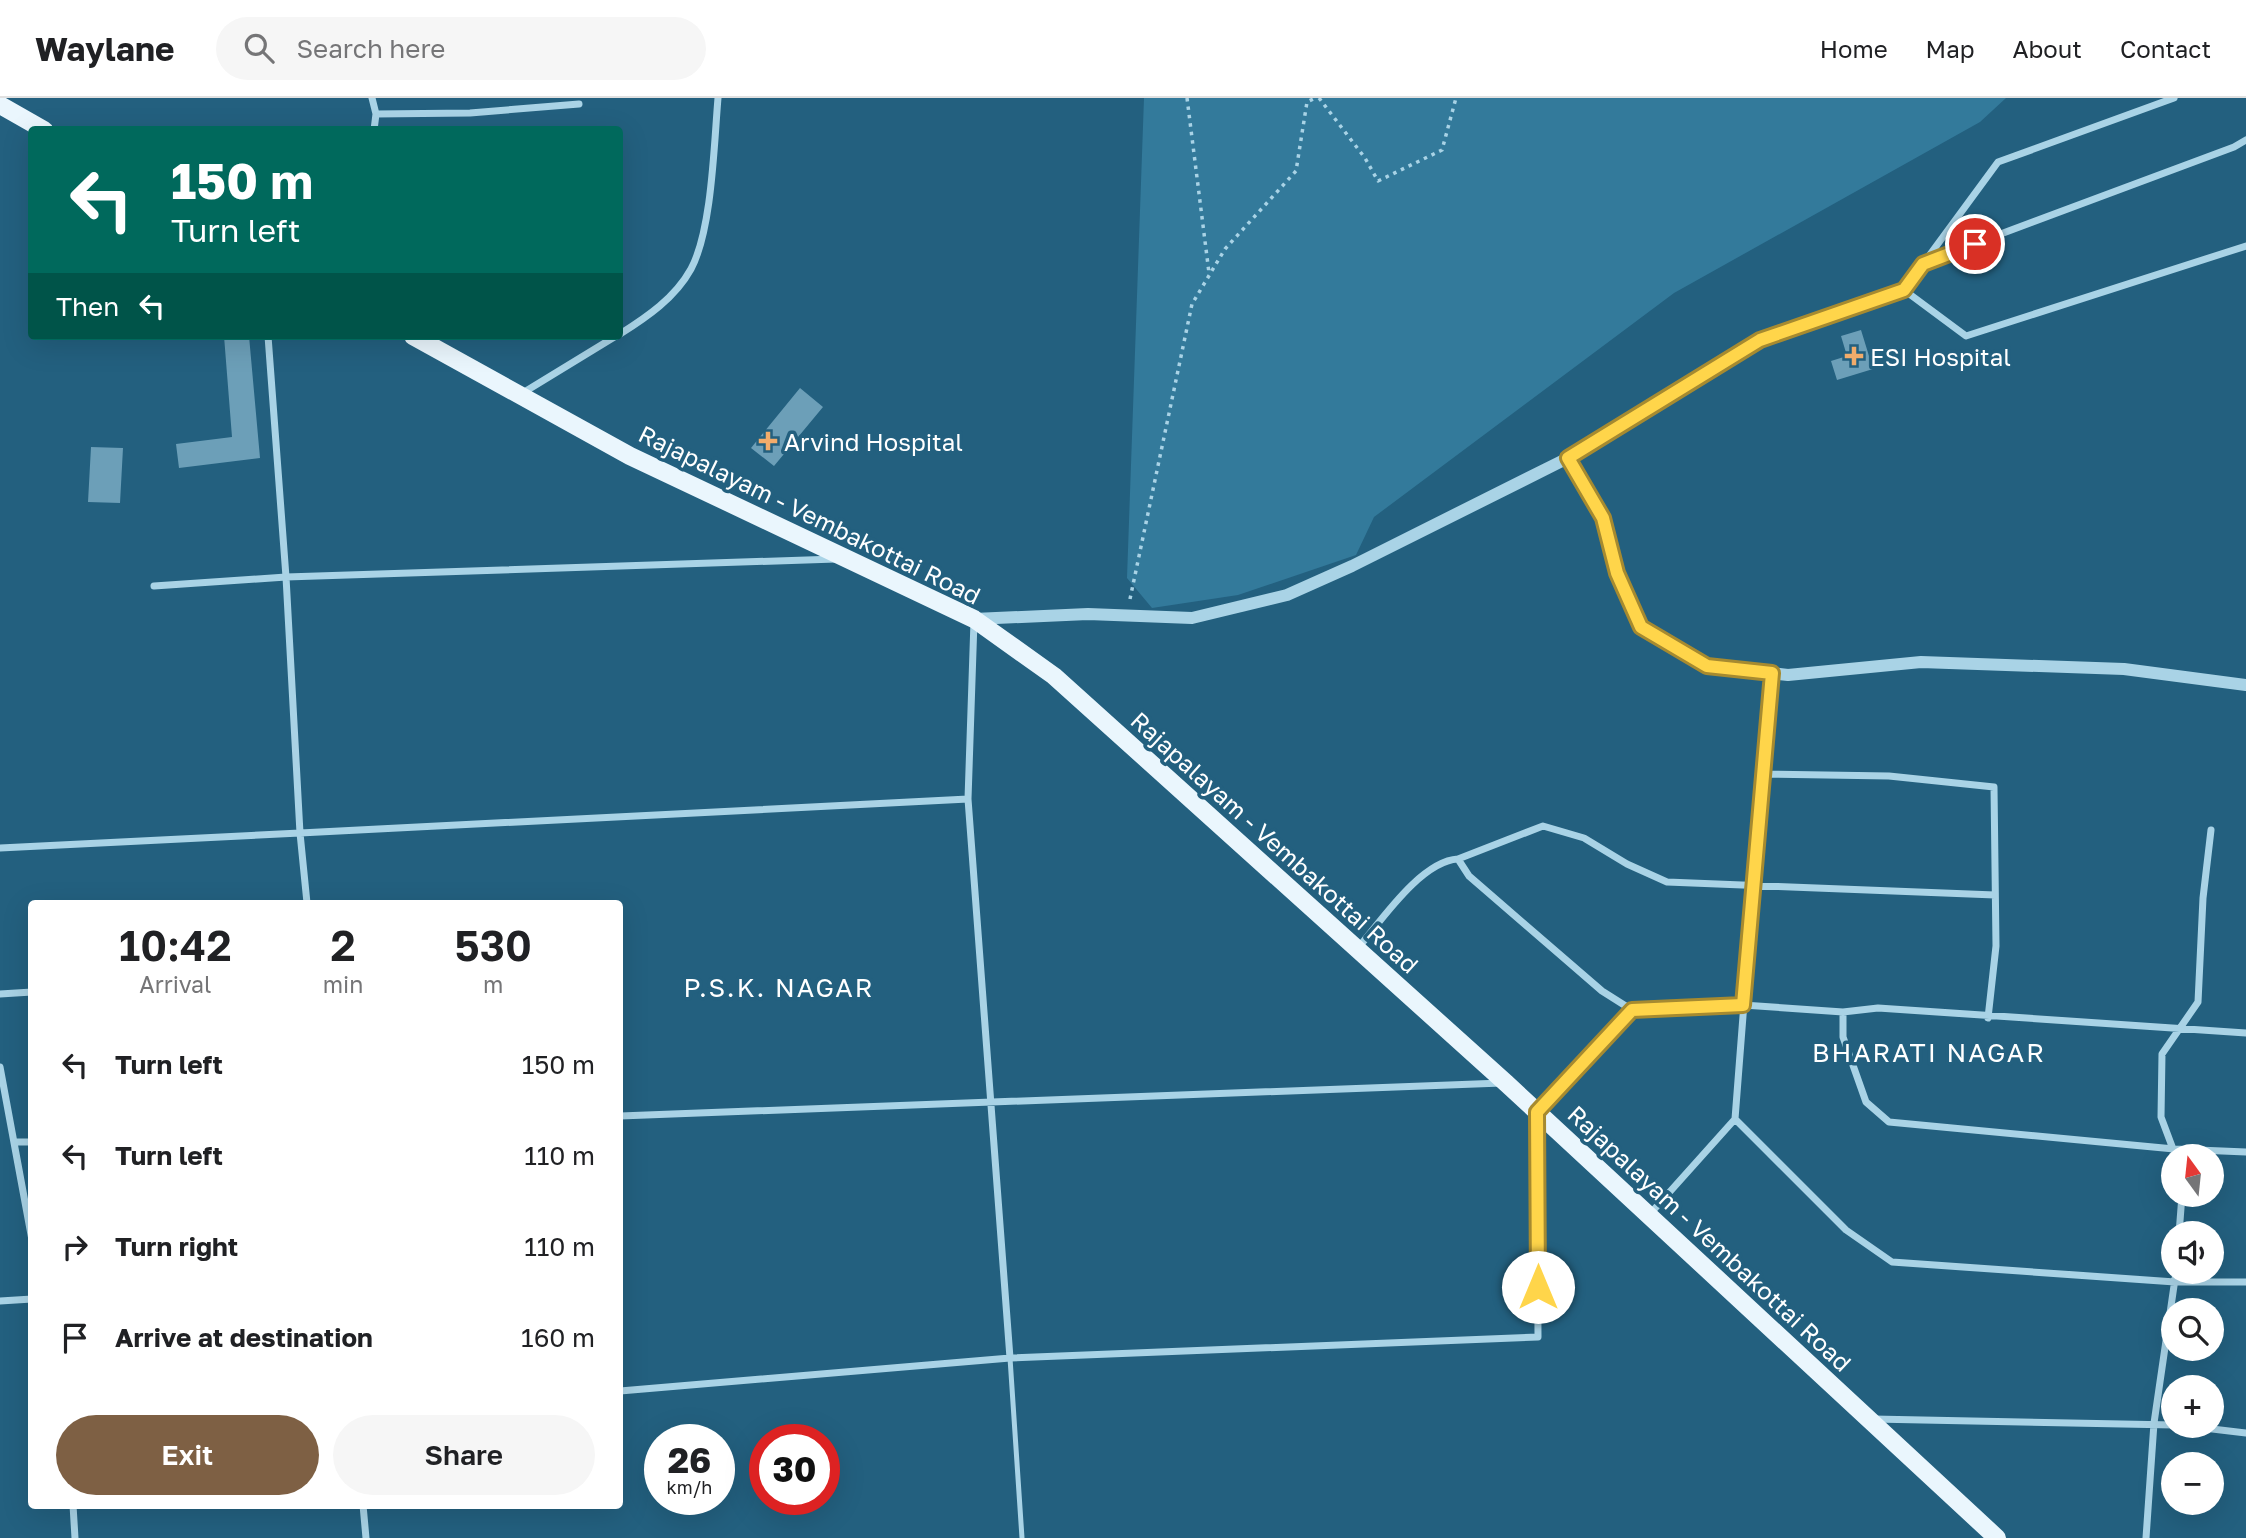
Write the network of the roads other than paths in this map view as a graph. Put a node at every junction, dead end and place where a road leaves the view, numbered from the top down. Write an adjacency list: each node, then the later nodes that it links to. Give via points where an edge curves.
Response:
1 (372, 98): 6 (street)
2 (718, 98): 13 (street, via 707,215 691,269 655,313)
3 (2174, 98): 11 (street, via 1998,162)
4 (579, 104): 6 (street, via 470,113)
5 (0, 105): 7 (main road)
6 (376, 114): 8 (street)
7 (37, 126)
8 (374, 126)
9 (2246, 140): 11 (street)
10 (2246, 246): 12 (street, via 1966,336)
11 (1923, 264): 12 (street)
12 (1904, 290): 18 (street, via 1760,340)
13 (623, 332)
14 (268, 340): 20 (street)
15 (421, 340): 17 (main road, Rajapalayam - Vembakottai Road)
16 (610, 340): 17 (street)
17 (519, 394): 19 (main road, Rajapalayam - Vembakottai Road, via 630,456)
18 (1568, 458): 22 (street, via 1287,595 1192,618); 23 (street, via 1603,518 1617,573 1641,627 1707,666)
19 (848, 559): 20 (street); 22 (main road, Rajapalayam - Vembakottai Road)
20 (286, 577): 21 (street); 28 (street)
21 (155, 586)
22 (974, 619): 26 (street); 34 (main road, Rajapalayam - Vembakottai Road, via 1054,676)
23 (1772, 673): 24 (street, via 1921,662 2124,669); 25 (street)
24 (2246, 685)
25 (1765, 774): 31 (street); 32 (street, via 1889,776 1994,787)
26 (968, 799): 28 (street); 45 (street)
27 (2211, 830): 41 (street, via 2199,1002)
28 (300, 833): 29 (street); 33 (street)
29 (0, 848)
30 (1458, 859): 31 (street, via 1543,826 1584,838 1667,881); 34 (street, via 1443,860 1415,882); 38 (street, via 1469,876 1571,965)
31 (1753, 887): 32 (street); 37 (street)
32 (1994, 895): 40 (street, via 1996,946)
33 (307, 900)
34 (1357, 948): 44 (main road, Rajapalayam - Vembakottai Road)
35 (28, 992): 36 (street)
36 (0, 994)
37 (1743, 1005): 38 (street); 39 (street); 48 (street)
38 (1632, 1010): 46 (street)
39 (1843, 1012): 40 (street, via 1878,1008); 52 (street, via 1843,1037 1866,1102 1889,1122)
40 (1988, 1018): 41 (street)
41 (2181, 1030): 42 (street); 51 (street, via 2162,1054 2161,1117)
42 (2246, 1033)
43 (0, 1067): 49 (street)
44 (1506, 1083): 45 (street); 46 (main road, Rajapalayam - Vembakottai Road)
45 (992, 1100): 47 (street); 63 (street)
46 (1537, 1112): 55 (main road, Rajapalayam - Vembakottai Road); 63 (street, via 1538,1337)
47 (623, 1116)
48 (1735, 1119): 55 (street); 57 (street, via 1846,1230 1892,1262)
49 (14, 1142): 50 (street); 56 (street)
50 (28, 1142)
51 (2172, 1144)
52 (2161, 1151)
53 (2224, 1152): 54 (street)
54 (2246, 1152)
55 (1649, 1215): 65 (main road, Rajapalayam - Vembakottai Road)
56 (28, 1218)
57 (2161, 1281)
58 (2224, 1282): 59 (street)
59 (2246, 1282)
60 (2175, 1284): 66 (street)
61 (28, 1299): 62 (street)
62 (0, 1301)
63 (1010, 1359): 64 (street); 75 (lane)
64 (623, 1391)
65 (1869, 1418): 66 (street); 72 (main road, Rajapalayam - Vembakottai Road)
66 (2154, 1423): 67 (street); 76 (street)
67 (2161, 1424)
68 (2224, 1430): 69 (street)
69 (2246, 1433)
70 (73, 1509): 73 (street)
71 (363, 1509): 74 (street)
72 (1991, 1536)
73 (75, 1538)
74 (366, 1538)
75 (1022, 1538)
76 (2146, 1538)

